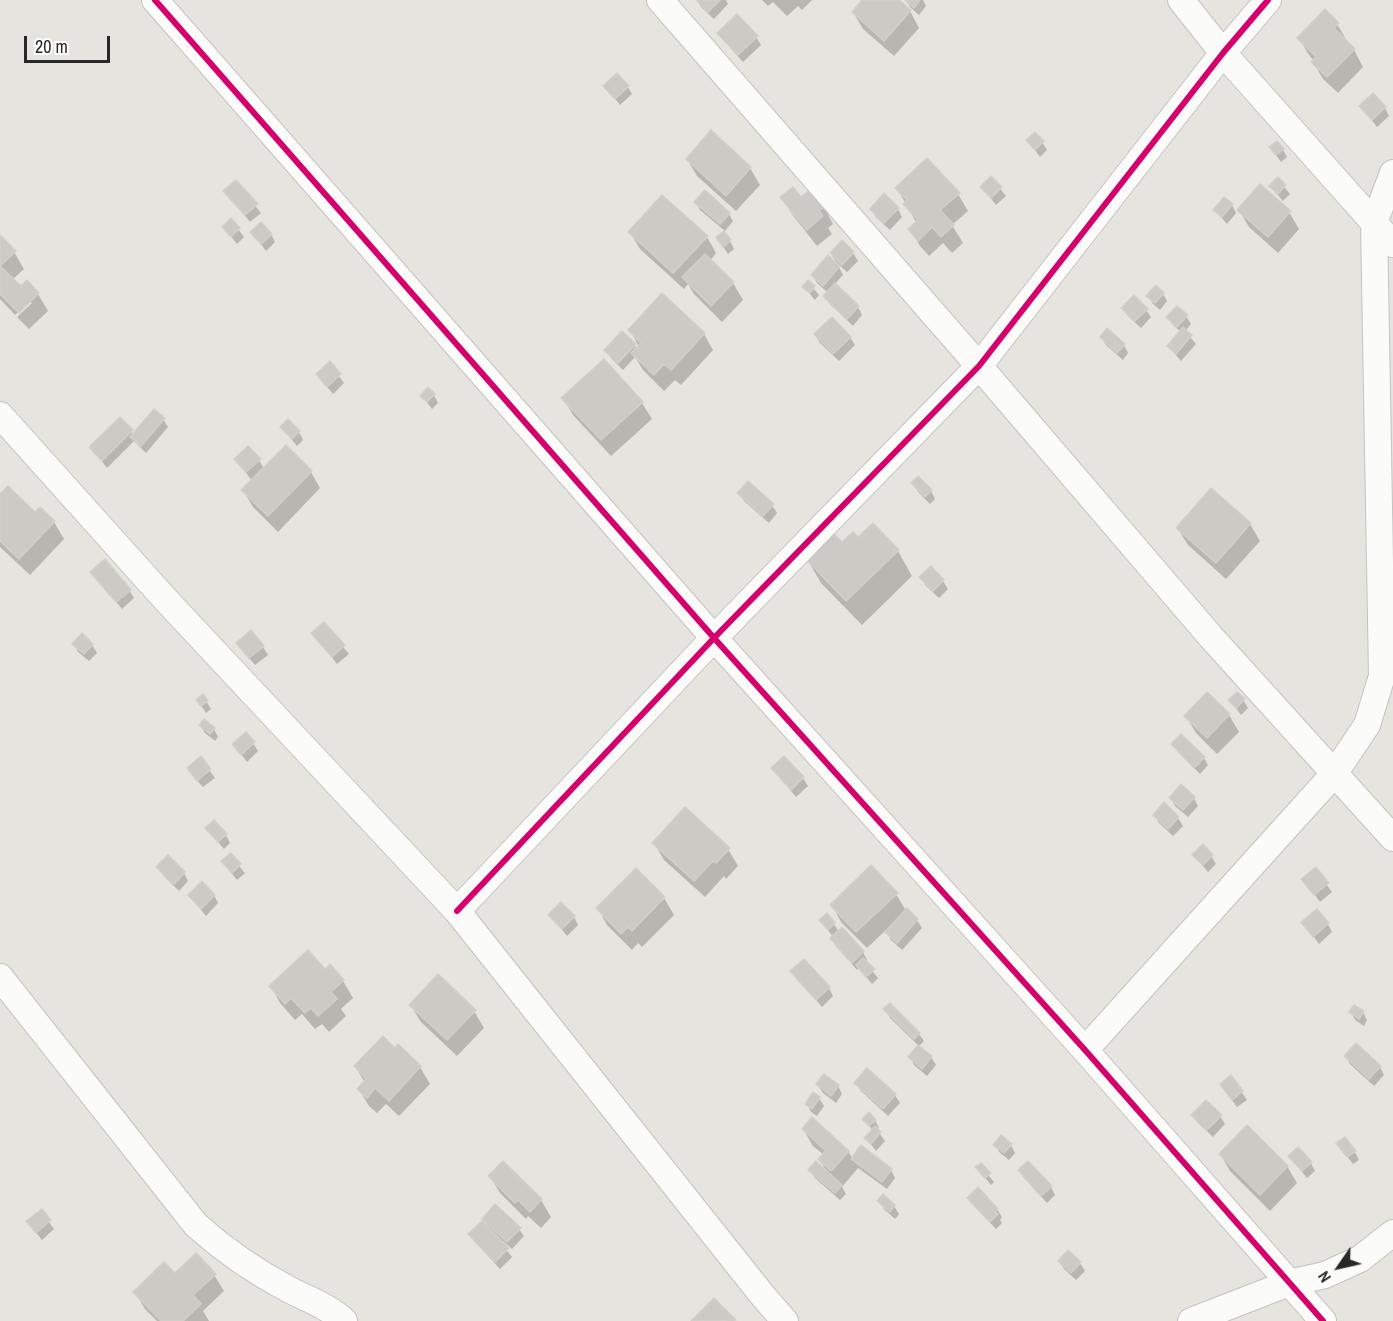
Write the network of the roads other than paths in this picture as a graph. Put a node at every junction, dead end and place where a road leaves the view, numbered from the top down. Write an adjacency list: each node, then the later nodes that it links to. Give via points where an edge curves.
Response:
1 (155, 0): 11 (street)
2 (660, 0): 9 (street)
3 (1181, 0): 5 (street)
4 (1268, 0): 5 (street)
5 (1223, 53): 7 (street); 9 (street)
6 (1393, 173): 7 (street)
7 (1374, 223): 8 (street); 12 (street, via 1382,676 1367,724)
8 (1393, 244)
9 (979, 366): 11 (street); 12 (street)
10 (0, 415): 14 (street, via 166,600)
11 (714, 638): 14 (street); 16 (street)
12 (1334, 774): 13 (street); 16 (street)
13 (1393, 838)
14 (457, 911): 20 (street)
15 (0, 977): 19 (street, via 196,1225 230,1254)
16 (1085, 1050): 18 (street)
17 (1393, 1233): 18 (street, via 1360,1258 1325,1275)
18 (1289, 1283): 21 (street); 22 (street)
19 (344, 1321)
20 (785, 1321)
21 (1191, 1321)
22 (1323, 1321)

